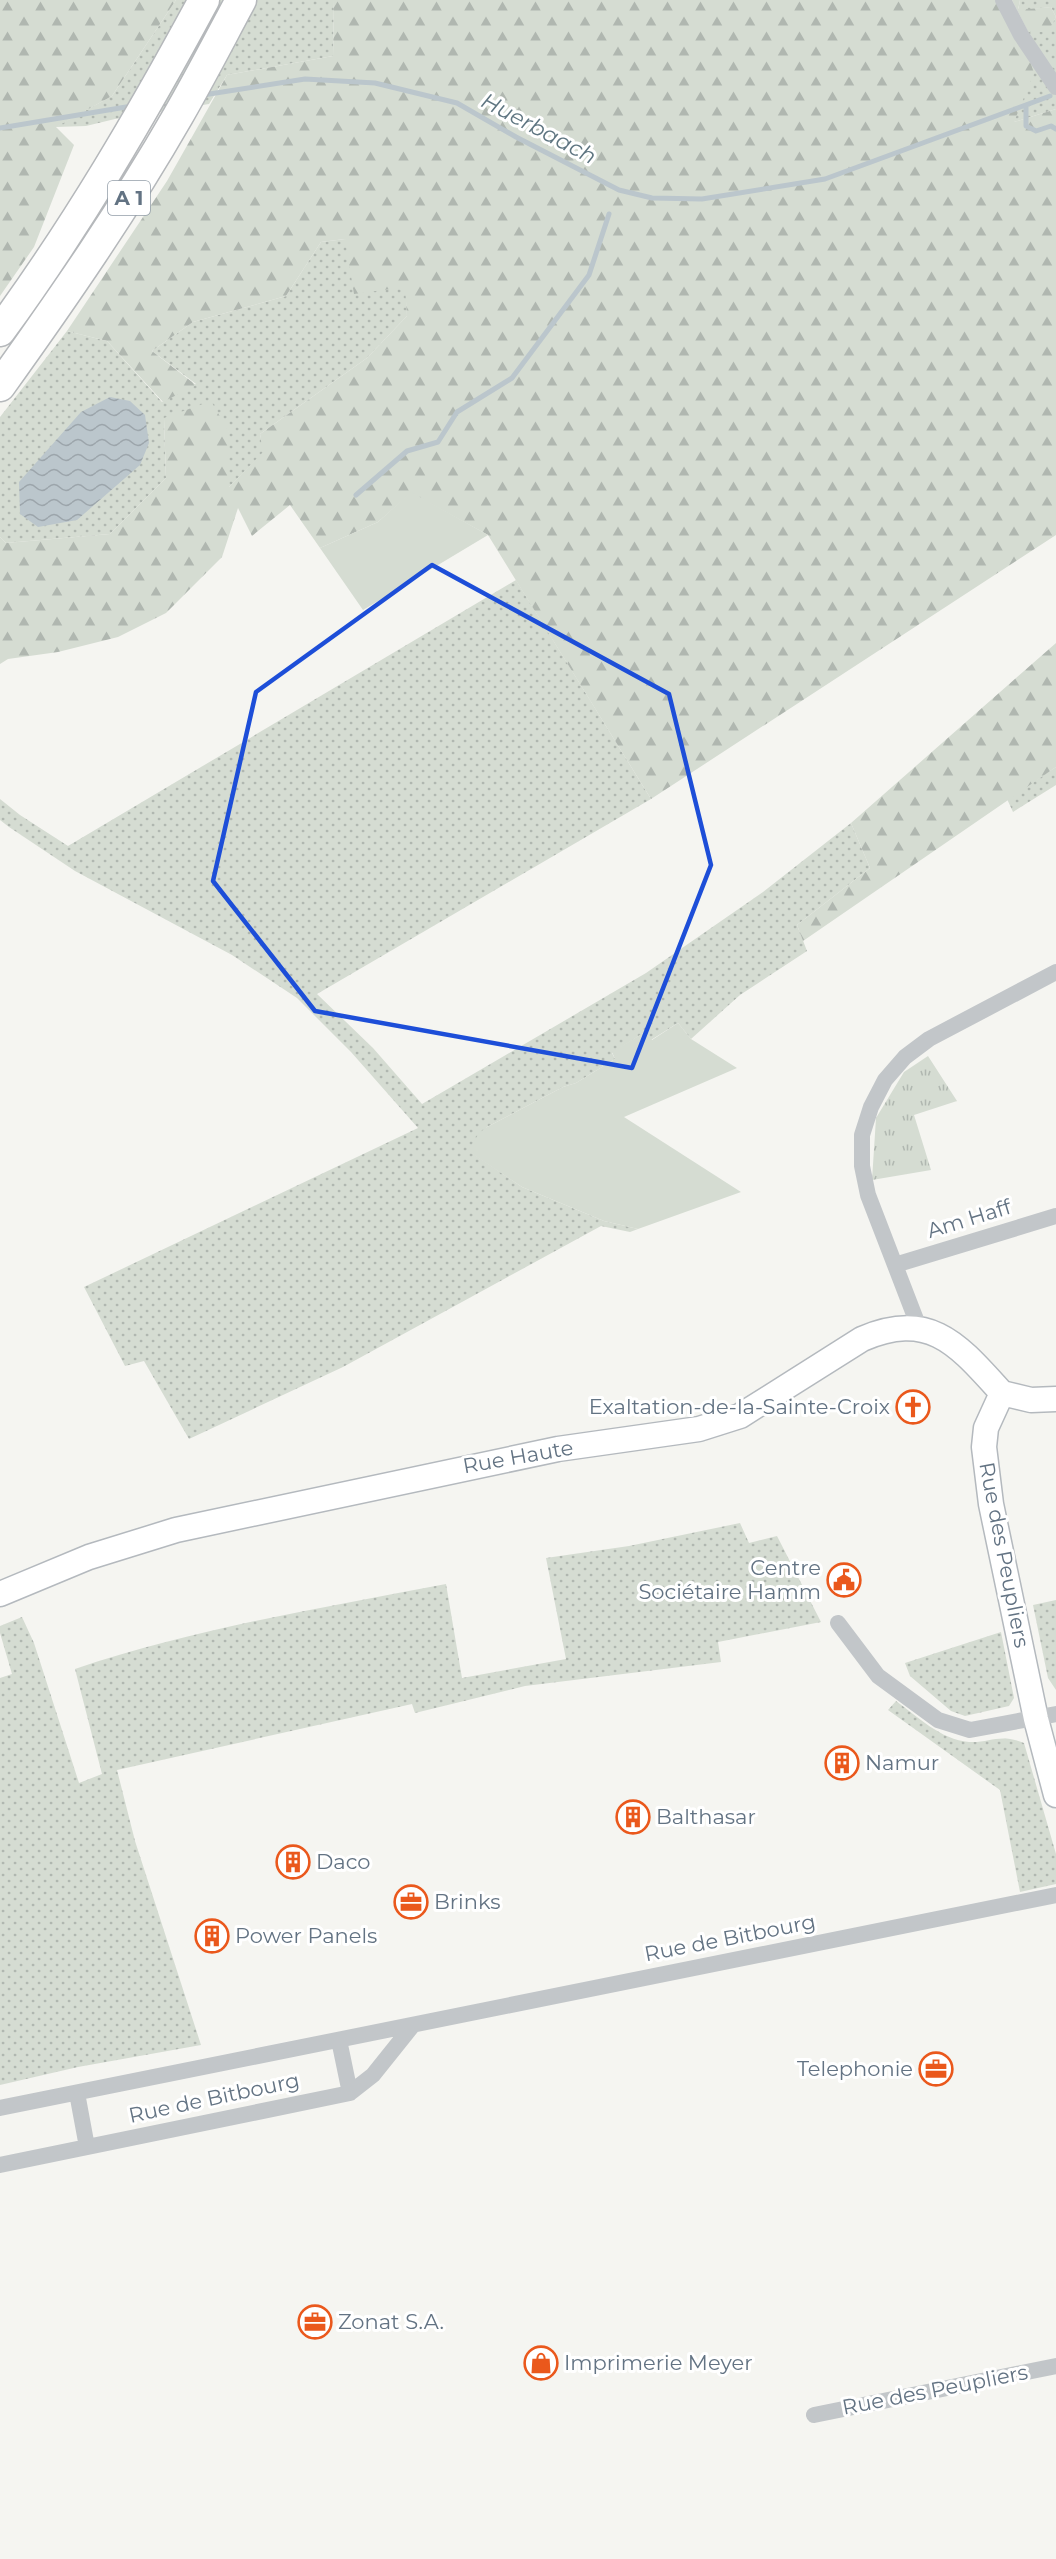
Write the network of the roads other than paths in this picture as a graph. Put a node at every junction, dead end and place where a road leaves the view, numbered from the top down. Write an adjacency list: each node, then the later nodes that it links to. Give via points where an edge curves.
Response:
1 (204, 0): 5 (highway, A 1, via 96,190)
2 (241, 0): 6 (highway, A 1, via 179,116 123,207)
3 (1003, 0): 4 (street)
4 (1056, 87)
5 (0, 331)
6 (0, 386)
7 (1056, 972): 9 (street, via 929,1039 905,1057 885,1080 862,1136 862,1166 868,1195)
8 (1056, 1216): 9 (street, Am Haff)
9 (895, 1265): 10 (street)
10 (920, 1330): 11 (main road, Rue Haute, via 962,1349); 13 (main road, Rue Haute, via 881,1331 862,1339 740,1416 699,1429 558,1449 176,1530 89,1557)
11 (1002, 1393): 12 (main road, via 1031,1400); 15 (main road, Rue des Peupliers, via 986,1428 984,1448 992,1504)
12 (1056, 1400)
13 (0, 1594)
14 (838, 1623): 15 (street, via 878,1676 938,1720 970,1730)
15 (1046, 1716): 16 (main road, Rue des Peupliers)
16 (1056, 1795)
17 (1056, 1895): 18 (street, Rue de Bitbourg)
18 (413, 2025): 19 (street, Rue de Bitbourg); 21 (street, Rue de Bitbourg, via 374,2075)
19 (339, 2040): 20 (street, Rue de Bitbourg); 21 (street)
20 (77, 2093): 22 (street, Rue de Bitbourg); 23 (street)
21 (350, 2093): 23 (street, Rue de Bitbourg)
22 (0, 2108)
23 (87, 2147): 24 (street, Rue de Bitbourg)
24 (0, 2165)
25 (1056, 2366): 26 (street, Rue des Peupliers)
26 (814, 2415)

